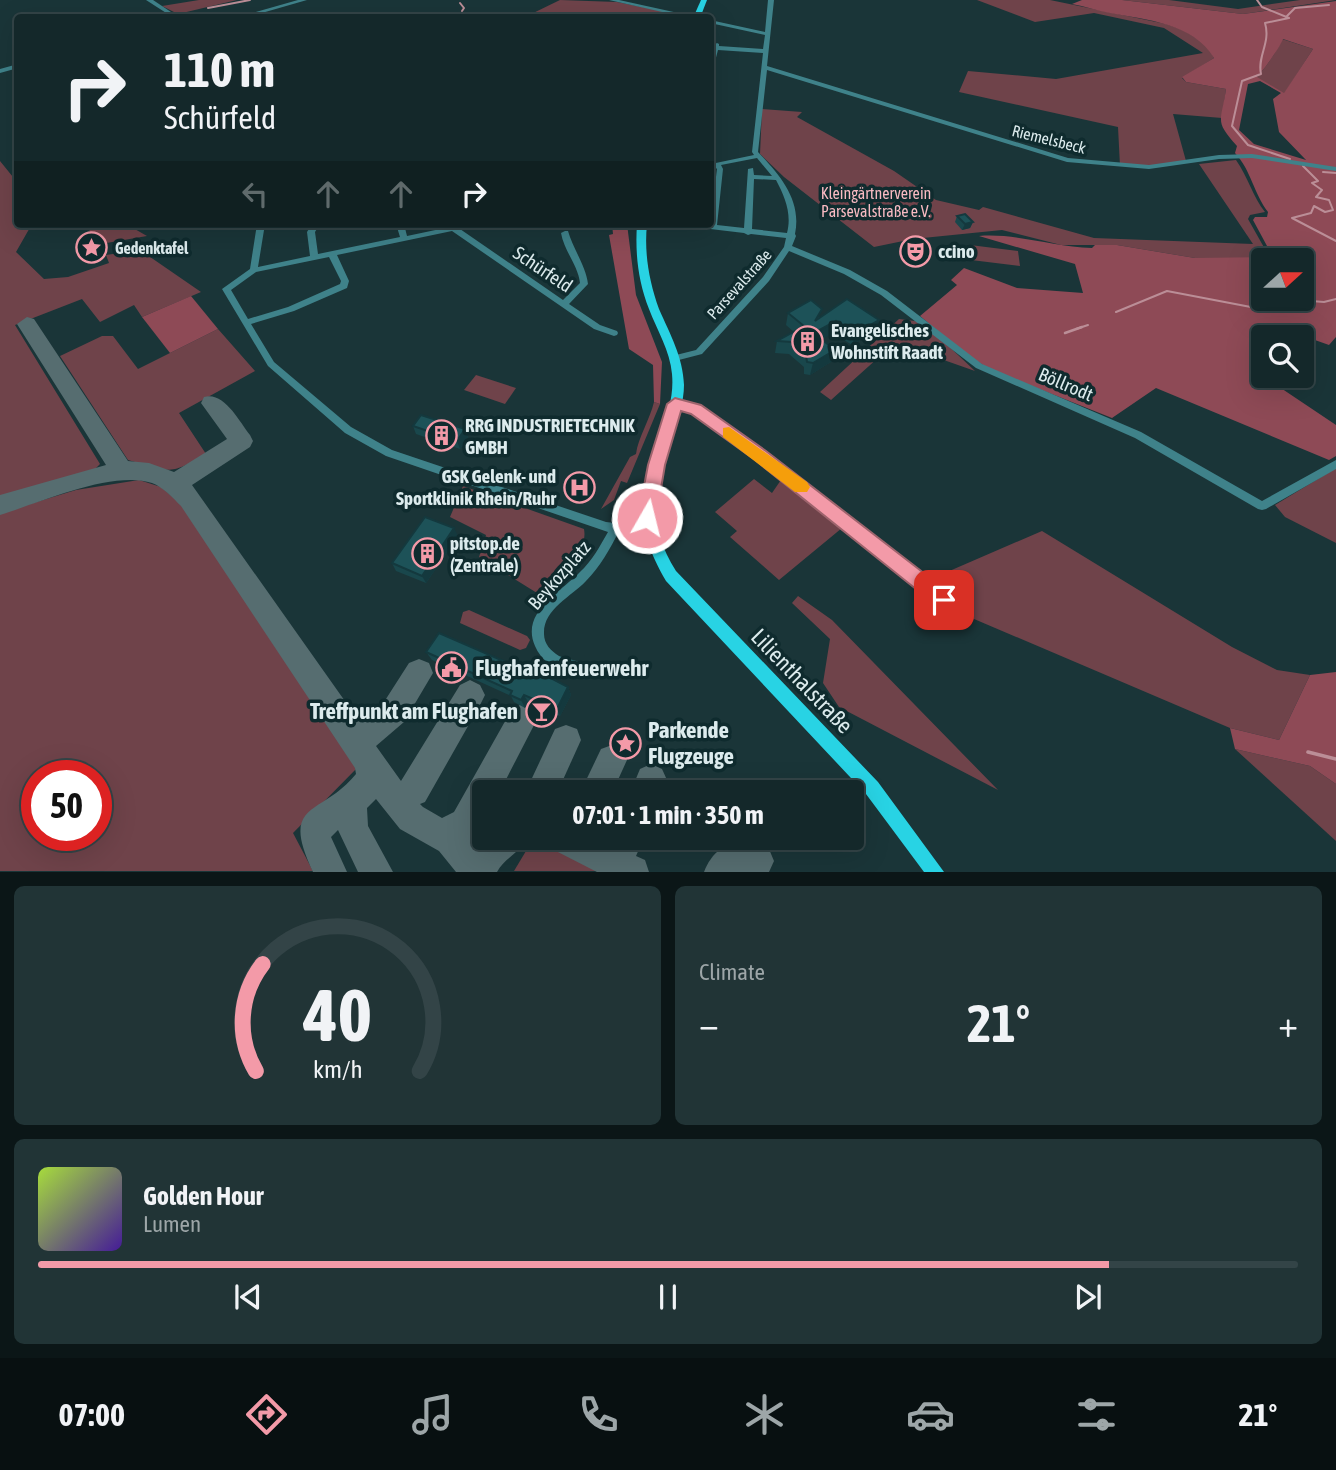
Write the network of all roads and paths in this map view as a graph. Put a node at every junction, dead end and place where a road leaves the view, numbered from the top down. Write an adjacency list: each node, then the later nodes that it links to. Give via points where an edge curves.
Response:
1 (149, 0): 5 (street)
2 (304, 0): 6 (street)
3 (612, 0): 7 (street)
4 (771, 0): 9 (street)
5 (172, 14)
6 (251, 14)
7 (682, 14)
8 (714, 21): 9 (street)
9 (767, 34): 10 (street)
10 (765, 51): 11 (street, via 717,46); 12 (street)
11 (714, 56)
12 (764, 67): 13 (street); 16 (street, Riemelsbeck, via 1067,160 1149,167 1252,156)
13 (757, 156): 14 (street); 17 (street, Parsevalstraße)
14 (714, 164)
15 (714, 165): 18 (street, via 720,169)
16 (1336, 169)
17 (778, 178): 27 (street, via 751,173); 28 (street, Parsevalstraße, via 792,210)
18 (714, 220)
19 (260, 228): 33 (street)
20 (314, 228): 32 (street)
21 (401, 228): 29 (street)
22 (458, 228): 25 (street)
23 (642, 228): 37 (main road, via 642,262 650,296)
24 (713, 228): 27 (street)
25 (454, 229): 29 (street); 34 (street, Schürfeld)
26 (565, 233): 34 (street, via 584,278 581,290)
27 (748, 233): 28 (street)
28 (792, 236): 30 (street, Parsevalstraße)
29 (404, 239): 31 (street)
30 (788, 247): 37 (street, Parsevalstraße, via 766,279 699,352); 39 (street, Böllrodt, via 884,293 979,366 1138,435 1262,506)
31 (332, 254): 32 (street); 35 (street, via 345,281 337,290)
32 (314, 257): 33 (street)
33 (254, 270): 35 (street, via 226,289)
34 (563, 305): 36 (street, Schürfeld)
35 (246, 323): 41 (street, via 271,364 348,430 389,453)
36 (614, 334)
37 (675, 358): 38 (main road)
38 (675, 404): 40 (main road); 42 (street, via 696,410 761,455)
39 (1336, 464)
40 (647, 518): 41 (street); 44 (main road, Lilienthalstraße, via 651,543 670,576 872,788)
41 (615, 528): 43 (street, Beykozplatz, via 604,552 538,624 546,654 559,665)
42 (964, 616)
43 (575, 666)
44 (936, 872)

